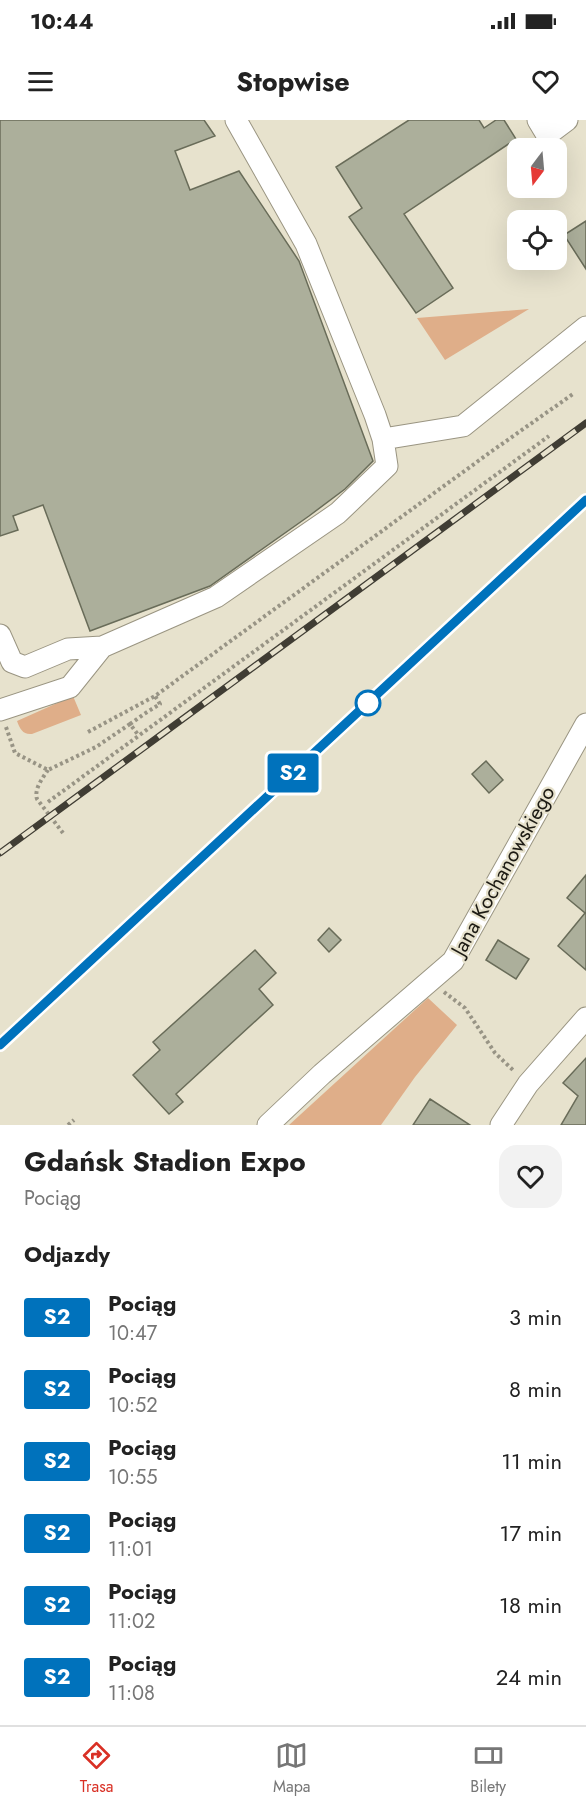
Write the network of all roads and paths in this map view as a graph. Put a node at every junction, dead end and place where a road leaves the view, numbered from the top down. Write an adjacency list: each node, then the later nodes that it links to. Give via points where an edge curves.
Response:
1 (236, 120): 7 (street, via 306,244)
2 (538, 120): 3 (street, via 547,135)
3 (567, 120)
4 (586, 327): 7 (street, via 463,426)
5 (573, 394): 10 (path)
6 (549, 436): 15 (path)
7 (383, 439): 9 (street, via 387,466 338,513 216,597)
8 (0, 635): 9 (street, via 12,662 25,667 68,649)
9 (102, 647): 11 (street, via 70,687)
10 (155, 696): 12 (path, via 160,705); 14 (path)
11 (1, 709): 16 (path, via 15,753)
12 (130, 724): 15 (path); 16 (path, via 96,747)
13 (586, 724): 19 (street, Jana Kochanowskiego, via 453,962)
14 (88, 732)
15 (139, 736): 17 (path)
16 (48, 770): 18 (path, via 36,794)
17 (48, 802)
18 (63, 833)
19 (428, 983): 21 (path, via 465,1008 495,1053); 24 (street, Jana Kochanowskiego)
20 (586, 1018): 21 (street)
21 (528, 1084): 25 (street)
22 (74, 1120): 23 (path)
23 (68, 1125)
24 (268, 1125)
25 (501, 1125)

